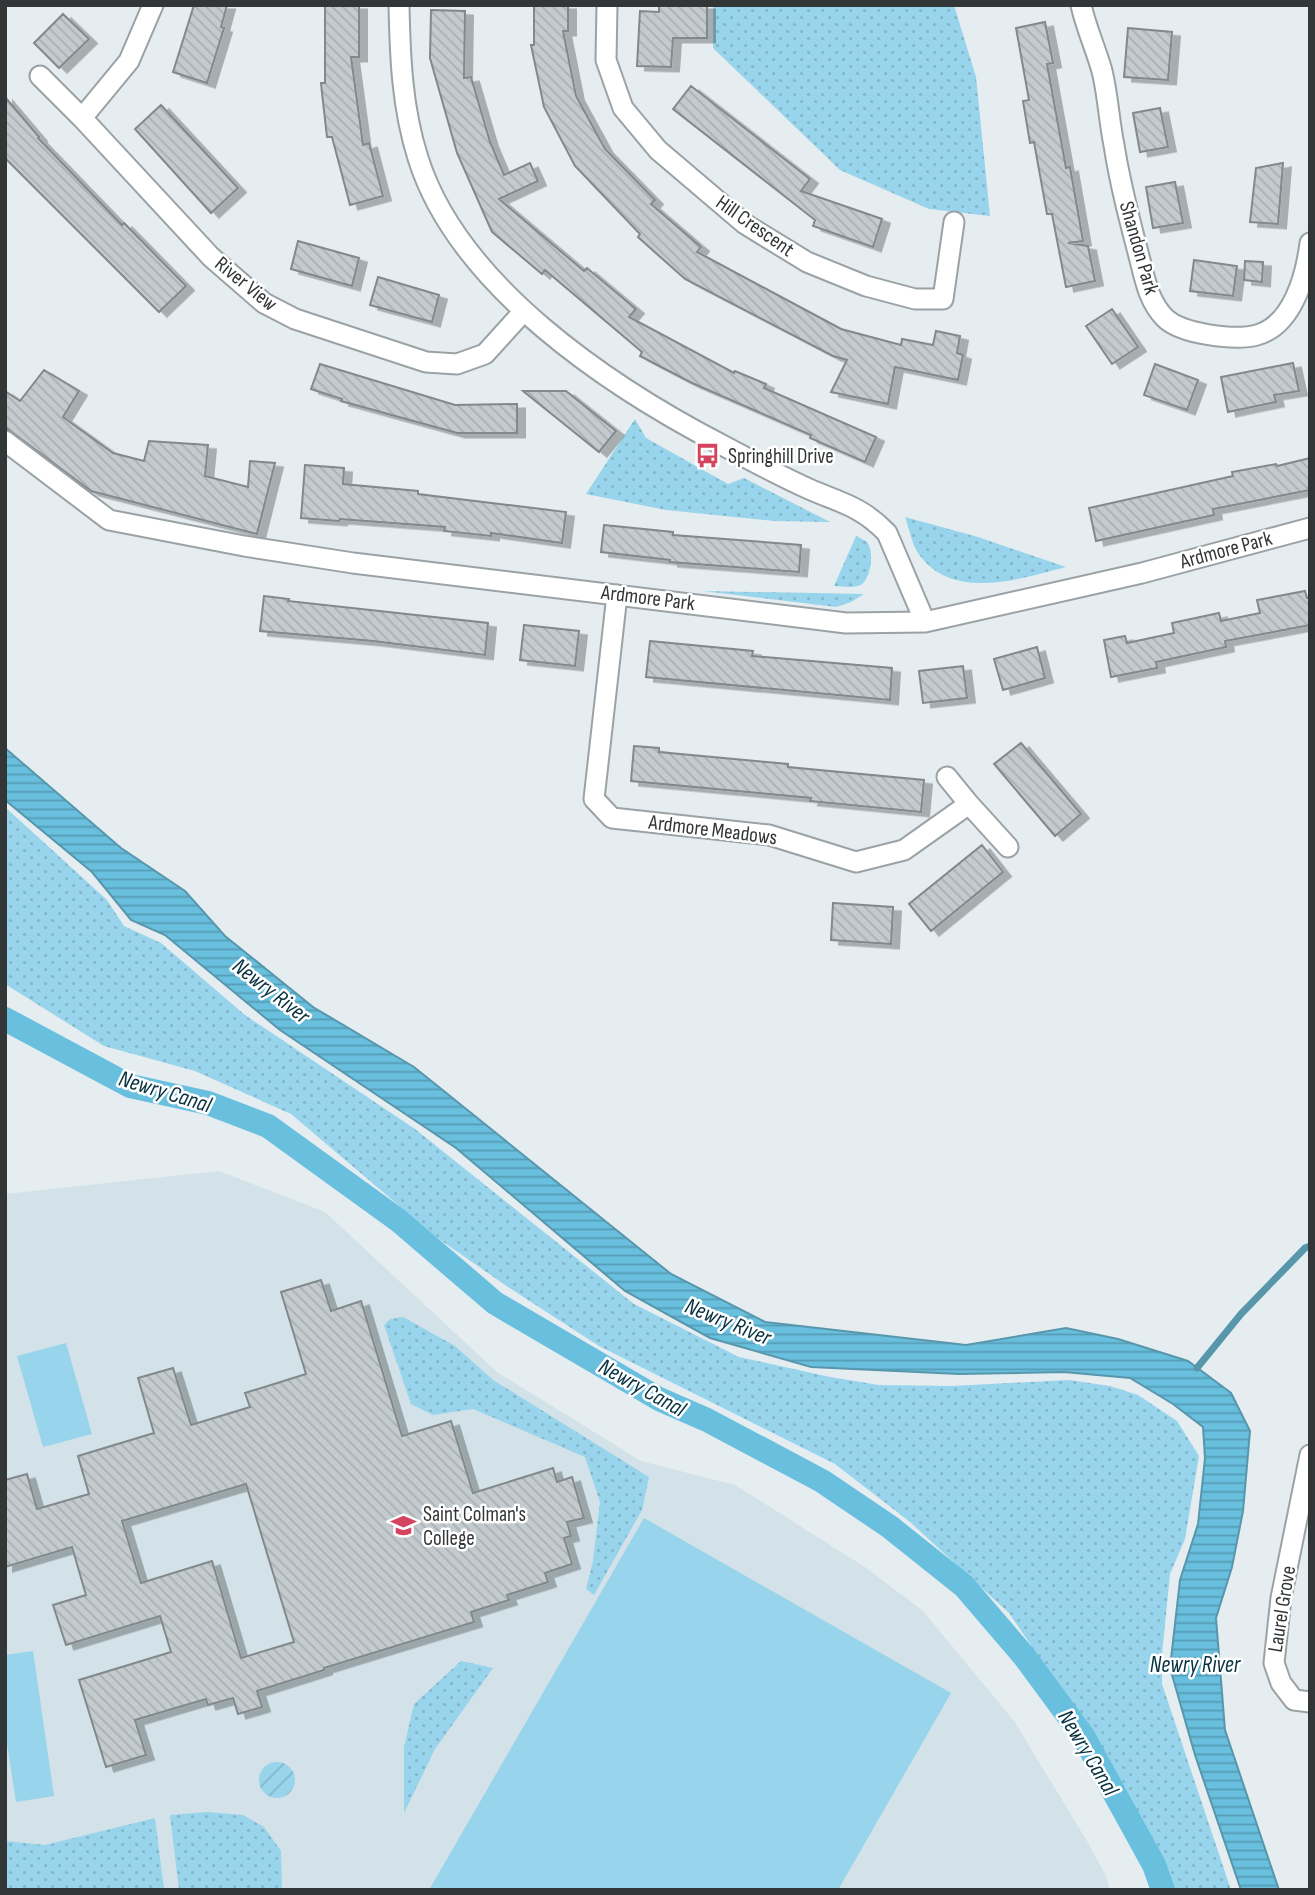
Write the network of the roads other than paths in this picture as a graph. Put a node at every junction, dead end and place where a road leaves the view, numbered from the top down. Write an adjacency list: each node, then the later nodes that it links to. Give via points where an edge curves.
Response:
1 (153, 5): 6 (street, via 129,61)
2 (399, 5): 9 (street, via 405,107 418,158 460,239)
3 (607, 5): 7 (street, Hill Crescent, via 606,60 622,108 658,150 744,224 807,262 866,286 915,299 943,299)
4 (1086, 8): 8 (street, Shandon Park, via 1138,251 1150,298 1165,318 1209,335 1258,335 1278,323 1294,302)
5 (40, 76): 6 (street, River View)
6 (82, 118): 9 (street, River View, via 211,257 264,303 295,319 426,362 457,364 485,354)
7 (954, 222)
8 (1310, 243)
9 (523, 312): 13 (street, via 629,392 723,446 861,509 887,533)
10 (5, 441): 12 (street, Ardmore Park, via 109,520 354,563)
11 (1310, 527): 13 (street, Ardmore Park, via 1142,573)
12 (617, 595): 13 (street, Ardmore Park, via 846,623); 15 (street, Ardmore Meadows, via 594,799 612,818 769,835 856,862 904,850)
13 (925, 622)
14 (947, 777): 15 (street)
15 (969, 804): 16 (street)
16 (1008, 847)
17 (1310, 1455): 18 (street, Laurel Grove, via 1274,1664 1294,1700)
18 (1310, 1702)

